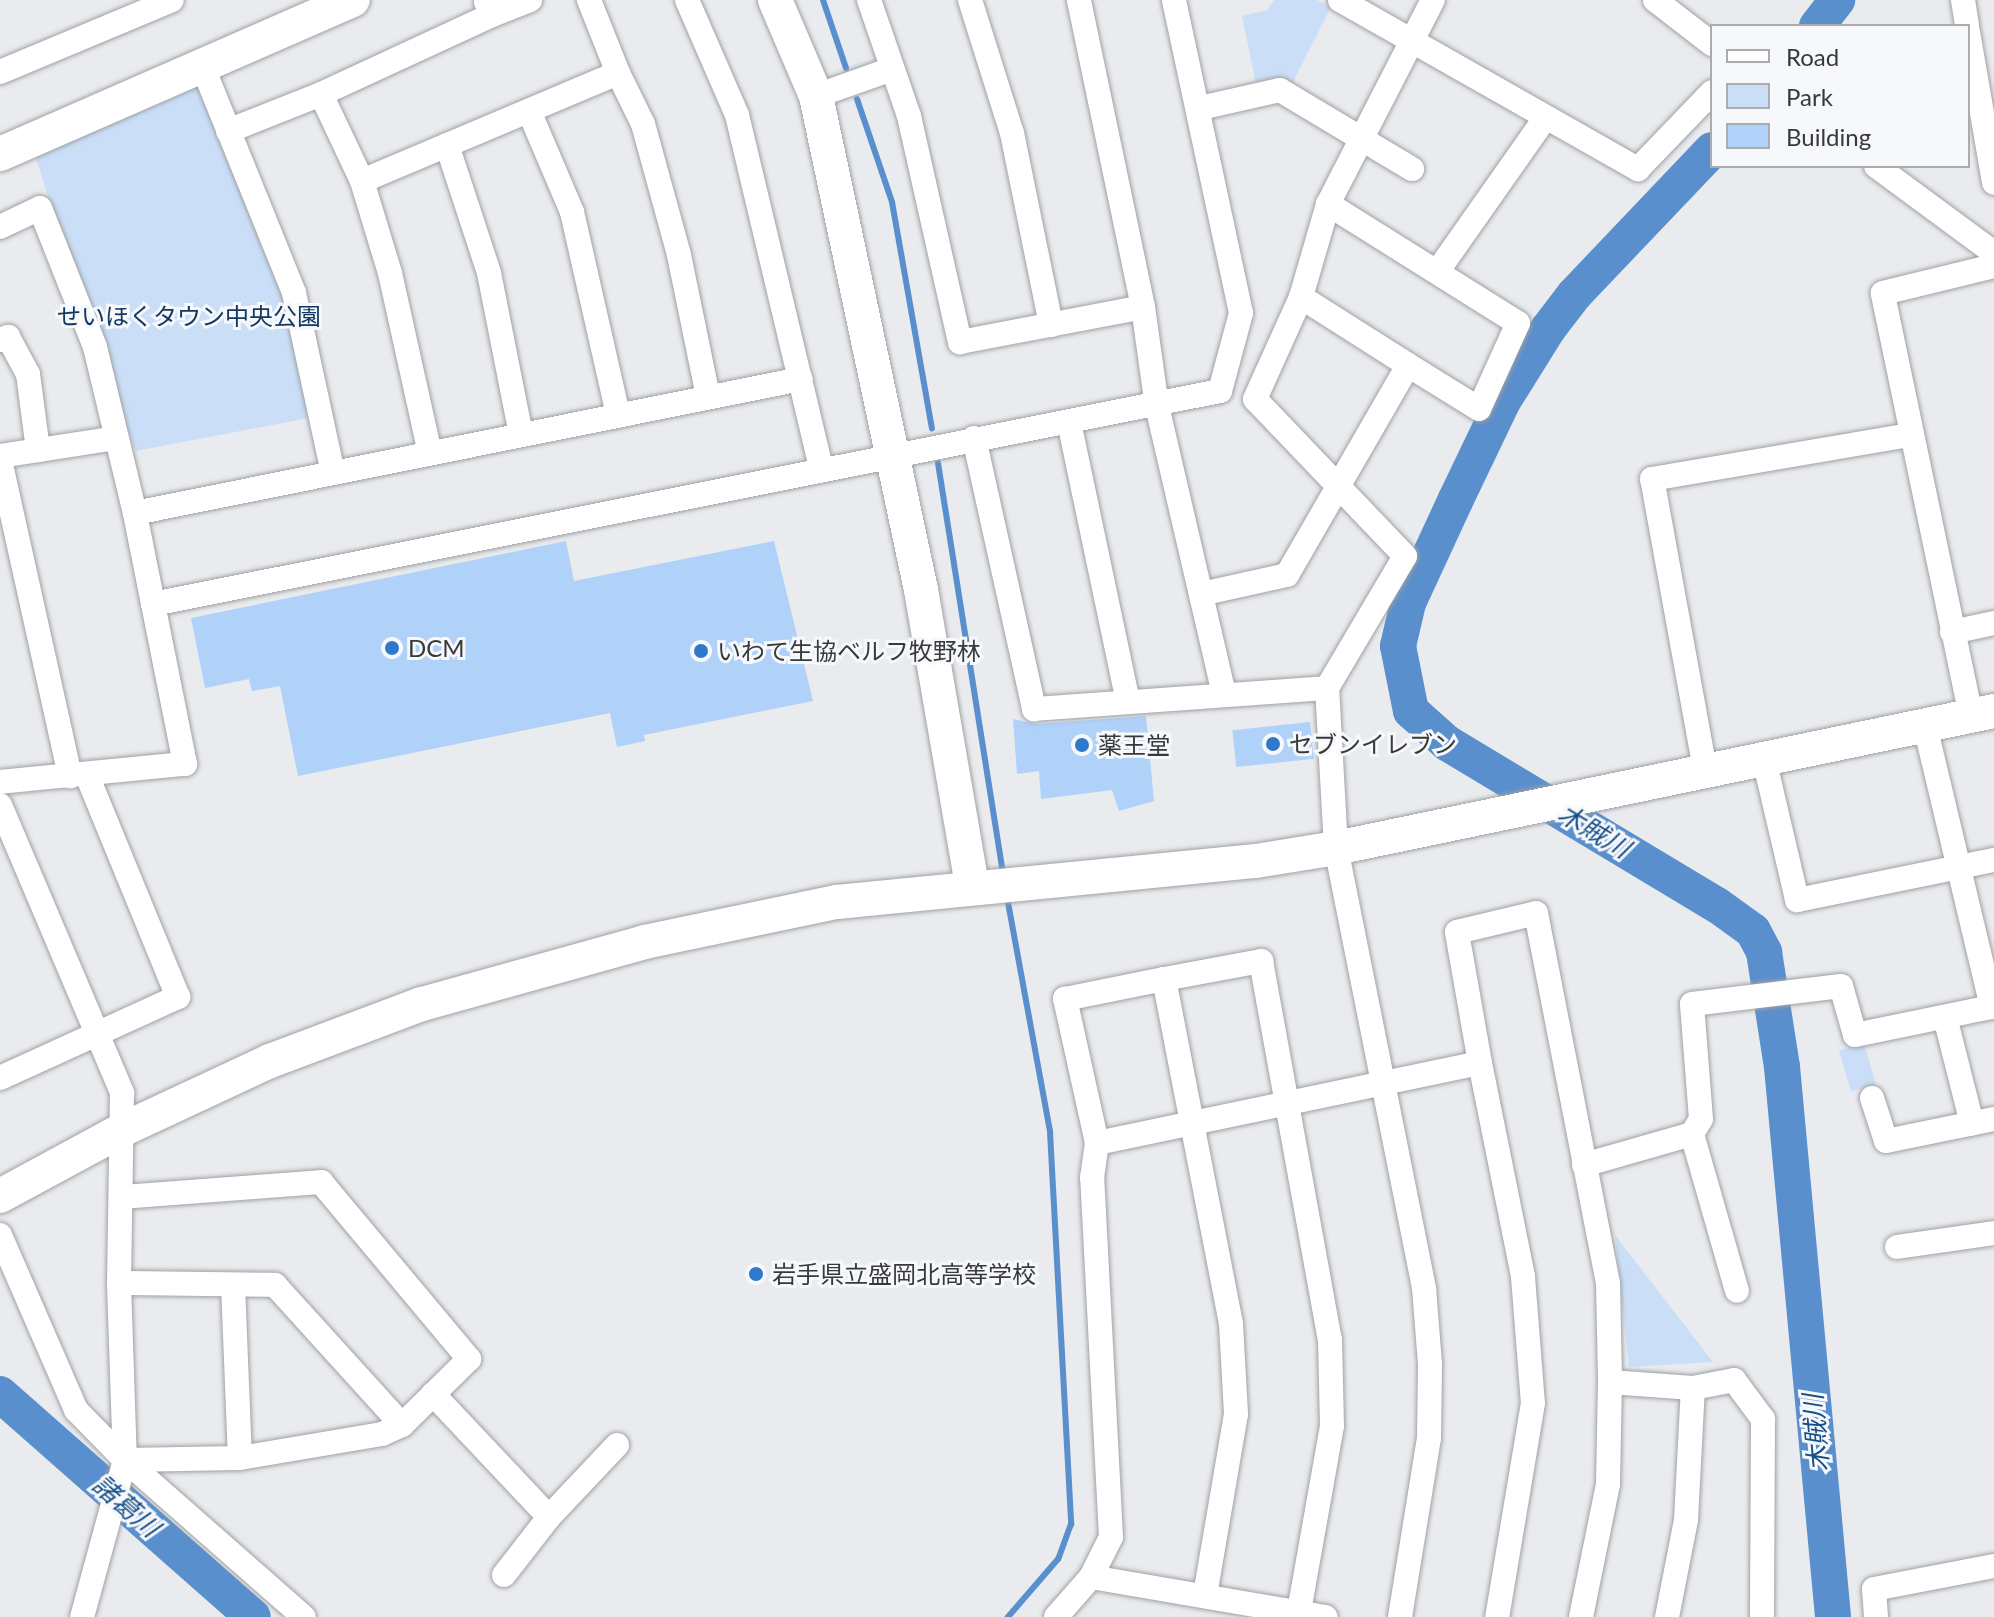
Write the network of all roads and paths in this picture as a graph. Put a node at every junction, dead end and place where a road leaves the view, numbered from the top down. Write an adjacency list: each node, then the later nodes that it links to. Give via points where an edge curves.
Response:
1 (353, 0): 20 (street)
2 (530, 0): 15 (street)
3 (589, 0): 23 (street)
4 (687, 0): 48 (street, via 737,115)
5 (775, 0): 26 (street)
6 (869, 0): 21 (street)
7 (970, 0): 45 (street, via 1012,133)
8 (1079, 0): 44 (street)
9 (1174, 0): 27 (street)
10 (1340, 0): 17 (street)
11 (1433, 0): 17 (street)
12 (1655, 0): 18 (street)
13 (1963, 0): 16 (street)
14 (169, 1): 22 (street)
15 (488, 8): 24 (street)
16 (1967, 24)
17 (1414, 42): 29 (street); 31 (street)
18 (1710, 42)
19 (1971, 62): 37 (street)
20 (202, 65): 30 (street); 33 (street)
21 (892, 69): 26 (street); 45 (street, via 909,116 960,342)
22 (0, 72)
23 (618, 73): 28 (street); 49 (street, via 643,124 679,255)
24 (321, 94): 30 (street); 36 (street)
25 (1710, 94): 29 (street, via 1638,169)
26 (816, 96): 58 (street)
27 (1200, 108): 31 (street, via 1280,90); 50 (street, via 1241,313 1220,391)
28 (529, 111): 32 (street); 51 (street, via 572,212)
29 (1546, 117): 42 (street)
30 (228, 131): 62 (street, via 294,293)
31 (1362, 137): 35 (street); 38 (street)
32 (447, 145): 36 (street); 53 (street, via 489,273)
33 (0, 154)
34 (1879, 168): 40 (street)
35 (1412, 169)
36 (362, 181): 59 (street, via 390,273)
37 (1994, 183)
38 (1328, 204): 42 (street); 43 (street)
39 (0, 227): 55 (street, via 40,208 95,347)
40 (1994, 253)
41 (1994, 266): 54 (street, via 1883,293)
42 (1437, 272): 47 (street, via 1518,323 1479,409)
43 (1301, 297): 47 (street); 63 (street, via 1255,399)
44 (1143, 307): 45 (street); 50 (street)
45 (1051, 325)
46 (0, 340): 57 (street, via 8,337 28,374)
47 (1408, 365): 63 (street)
48 (801, 379): 51 (street); 61 (street)
49 (707, 391)
50 (1157, 406): 52 (street); 65 (street)
51 (618, 415): 53 (street)
52 (1069, 422): 56 (street); 71 (street)
53 (521, 435): 59 (street)
54 (1909, 435): 68 (street); 76 (street, via 1652,479)
55 (116, 438): 57 (street); 64 (street)
56 (974, 438): 58 (street); 71 (street, via 1034,709)
57 (38, 450): 60 (street)
58 (893, 453): 61 (street); 82 (street)
59 (430, 454): 62 (street)
60 (0, 458): 75 (street)
61 (821, 468): 66 (street)
62 (333, 473): 64 (street)
63 (1338, 485): 65 (street, via 1287,575); 69 (street, via 1405,556)
64 (135, 513): 66 (street)
65 (1201, 594): 70 (street)
66 (153, 604): 75 (street, via 185,764)
67 (1994, 623): 68 (street)
68 (1952, 632): 72 (street)
69 (1327, 688): 70 (street); 79 (street)
70 (1224, 693): 71 (street)
71 (1128, 701)
72 (1982, 714): 73 (street)
73 (1925, 726): 74 (street); 81 (street)
74 (1764, 759): 76 (street); 81 (street, via 1797,900)
75 (78, 775): 77 (street); 86 (street, via 178,997)
76 (1706, 775): 79 (street, via 1544,801)
77 (0, 782)
78 (0, 805): 86 (street)
79 (1336, 848): 82 (street, via 1256,861); 89 (street)
80 (1994, 860): 81 (street)
81 (1956, 868): 84 (street)
82 (972, 886): 94 (street, via 837,902 645,942 422,1004 270,1061)
83 (1164, 979): 91 (street, via 1261,961); 92 (street); 96 (street, via 1065,999)
84 (1993, 1007): 85 (street)
85 (1945, 1017): 93 (street); 95 (street, via 1855,1035 1841,986 1692,1004 1701,1119)
86 (98, 1033): 88 (street); 94 (street, via 122,1093)
87 (1480, 1063): 89 (street); 97 (street, via 1457,932 1536,913); 124 (street, via 1523,1277 1533,1403)
88 (0, 1078)
89 (1383, 1081): 91 (street); 123 (street, via 1424,1288 1430,1364 1429,1438)
90 (1872, 1098): 93 (street, via 1886,1141)
91 (1289, 1100): 92 (street); 118 (street, via 1330,1339 1332,1426)
92 (1195, 1119): 96 (street); 117 (street, via 1231,1324 1236,1414)
93 (1983, 1121)
94 (122, 1130): 98 (street); 99 (street)
95 (1692, 1134): 97 (street); 105 (street)
96 (1097, 1143): 116 (street, via 1092,1178 1111,1537)
97 (1584, 1165): 106 (street, via 1608,1283)
98 (0, 1196)
99 (122, 1197): 103 (street); 108 (street, via 321,1182 469,1359)
100 (1994, 1233): 102 (street)
101 (0, 1235): 112 (street, via 76,1410)
102 (1897, 1247)
103 (119, 1283): 104 (street); 112 (street)
104 (233, 1285): 109 (street, via 275,1285); 111 (street)
105 (1737, 1291)
106 (1610, 1382): 107 (street); 125 (street, via 1608,1484)
107 (1693, 1388): 126 (street, via 1686,1520); 127 (street, via 1734,1380 1763,1419)
108 (433, 1394): 109 (street); 113 (street)
109 (402, 1425): 111 (street, via 382,1434)
110 (617, 1445): 113 (street)
111 (240, 1458): 112 (street)
112 (123, 1466): 120 (street); 121 (street)
113 (549, 1517): 115 (street)
114 (1994, 1566): 128 (street, via 1874,1589)
115 (504, 1575)
116 (1091, 1577): 117 (street); 119 (street)
117 (1205, 1596): 118 (street)
118 (1299, 1612): 122 (street)
119 (1060, 1616)
120 (82, 1617)
121 (304, 1617)
122 (1326, 1617)
123 (1400, 1617)
124 (1497, 1617)
125 (1581, 1617)
126 (1667, 1617)
127 (1762, 1617)
128 (1876, 1617)

